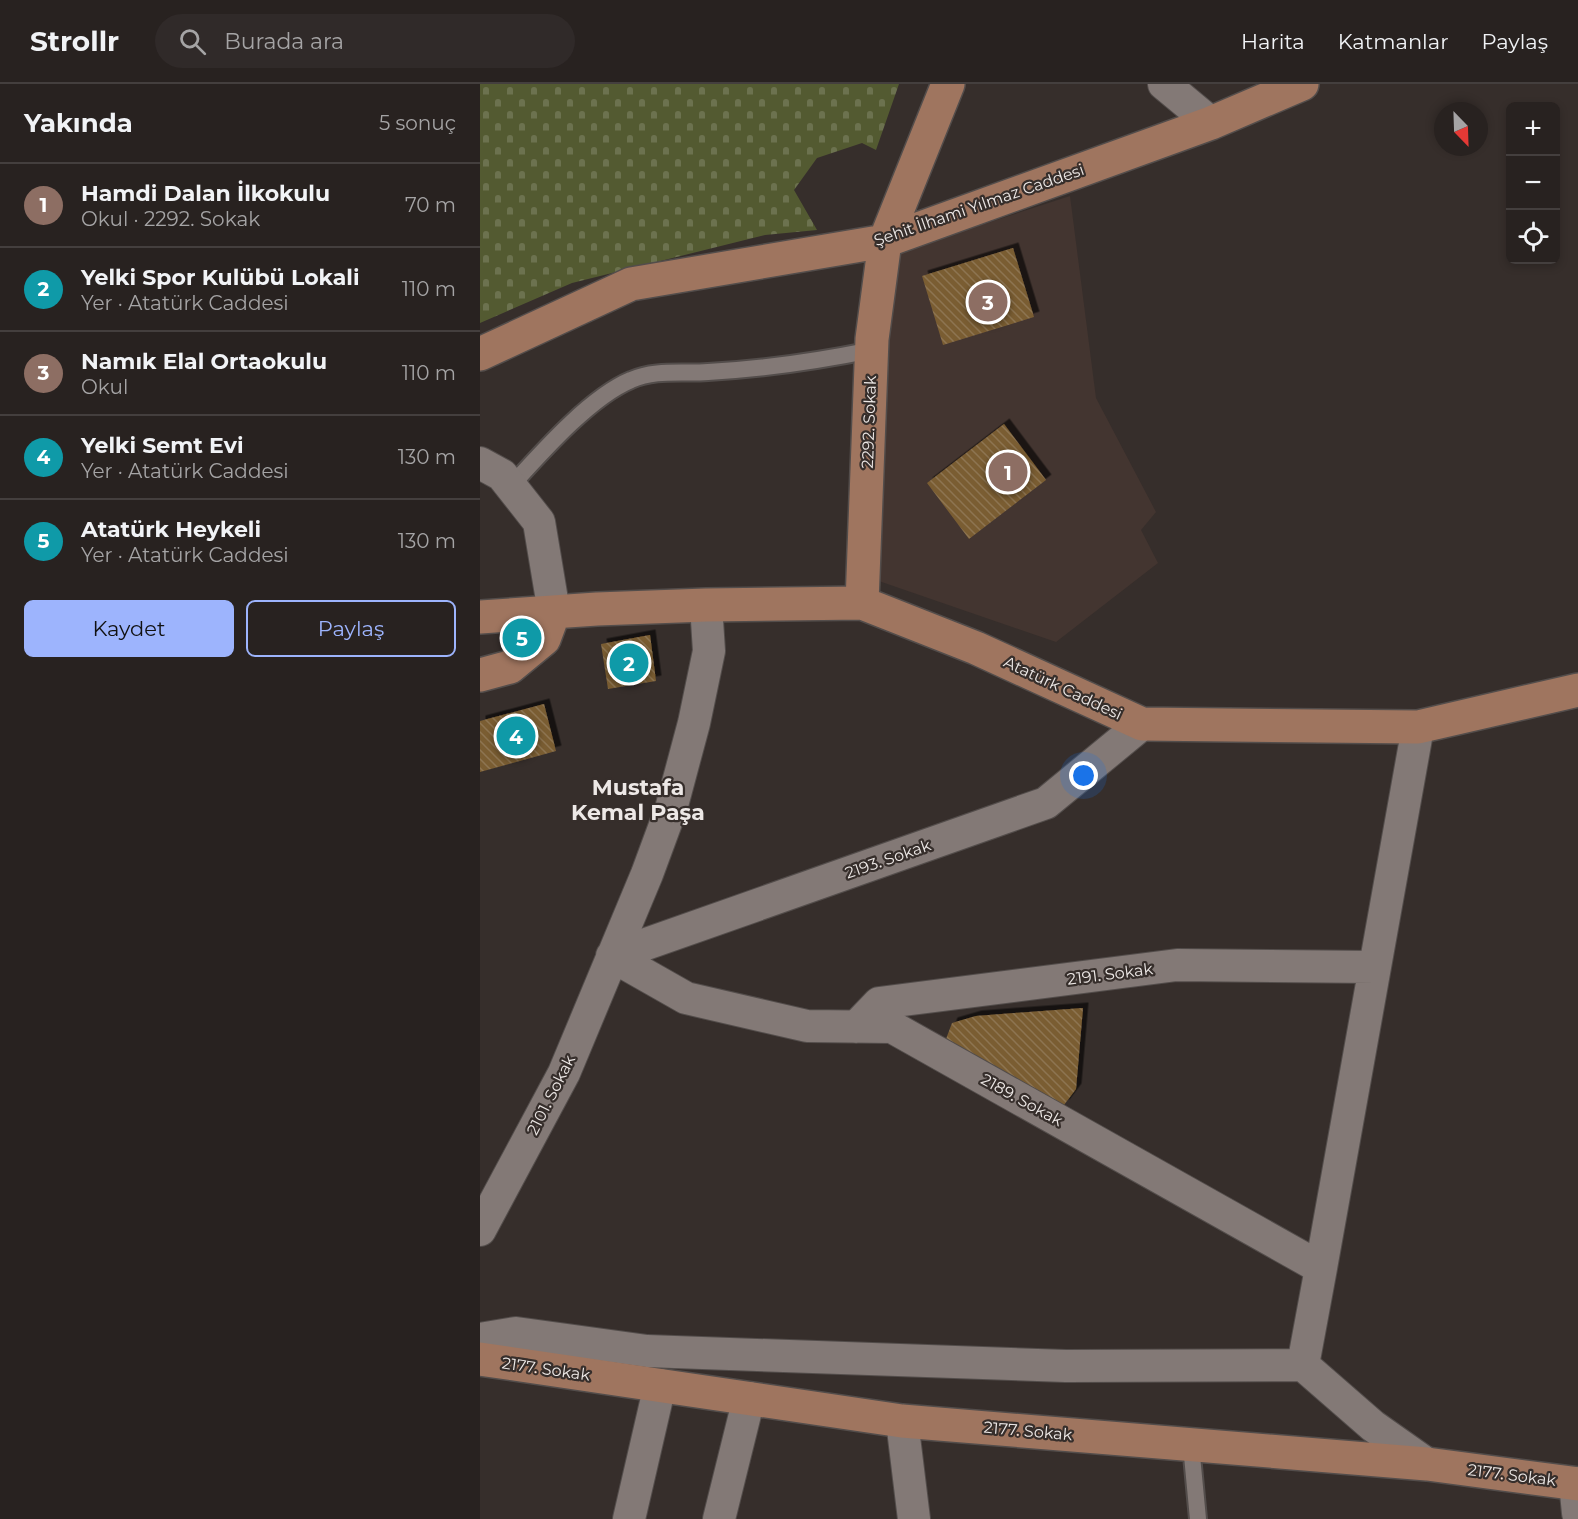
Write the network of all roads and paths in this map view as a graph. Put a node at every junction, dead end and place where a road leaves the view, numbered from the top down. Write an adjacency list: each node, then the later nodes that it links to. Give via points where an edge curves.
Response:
1 (948, 84): 5 (street, 2292. Sokak)
2 (1164, 84): 4 (street)
3 (1302, 84): 4 (street, Şehit İlhami Yılmaz Caddesi)
4 (1211, 123): 5 (street, Şehit İlhami Yılmaz Caddesi)
5 (885, 241): 6 (street, 2292. Sokak); 7 (street, Şehit İlhami Yılmaz Caddesi, via 631,284)
6 (872, 350): 9 (lane, via 804,363 707,373 674,372 631,380 588,408); 10 (street, 2292. Sokak)
7 (480, 354)
8 (480, 464): 9 (street, via 502,475)
9 (511, 486): 12 (street, via 539,522)
10 (862, 603): 11 (street, Atatürk Caddesi); 16 (street, Atatürk Caddesi, via 976,648)
11 (706, 605): 12 (street, Atatürk Caddesi); 18 (street, 2101. Sokak, via 709,651 672,809)
12 (554, 612): 13 (street, Atatürk Caddesi); 14 (street, via 544,639 510,667)
13 (480, 617)
14 (480, 675)
15 (1577, 695): 17 (street, Atatürk Caddesi)
16 (1142, 724): 17 (street, Atatürk Caddesi); 18 (street, 2193. Sokak, via 1046,803)
17 (1418, 727): 19 (street)
18 (612, 956): 20 (street, 2189. Sokak, via 686,998 807,1026); 21 (street, 2101. Sokak, via 564,1072)
19 (1375, 968): 20 (street, 2191. Sokak, via 1177,965 879,1003); 22 (street)
20 (856, 1027): 22 (street, 2189. Sokak, via 891,1027)
21 (480, 1230)
22 (1321, 1268): 25 (street)
23 (480, 1339): 25 (street, via 516,1333 647,1351 1042,1365)
24 (480, 1359): 26 (street, 2177. Sokak)
25 (1304, 1365): 30 (street, via 1372,1426)
26 (660, 1385): 27 (street, 2177. Sokak); 32 (street)
27 (749, 1398): 28 (street, 2177. Sokak); 33 (street)
28 (902, 1421): 29 (street, 2177. Sokak); 34 (street)
29 (1191, 1445): 30 (street, 2177. Sokak); 35 (lane)
30 (1427, 1464): 31 (street, 2177. Sokak)
31 (1577, 1493)
32 (629, 1519)
33 (719, 1519)
34 (914, 1519)
35 (1198, 1519)

